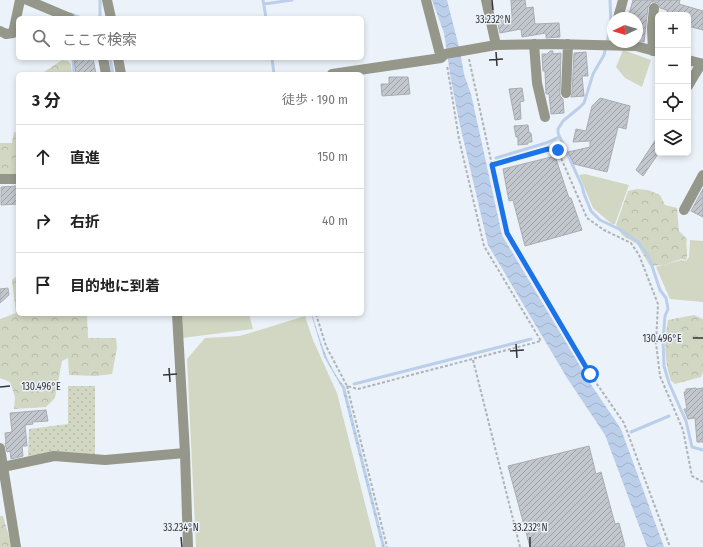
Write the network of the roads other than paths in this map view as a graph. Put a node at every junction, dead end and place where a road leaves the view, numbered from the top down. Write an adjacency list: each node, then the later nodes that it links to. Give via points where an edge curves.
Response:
1 (20, 0): 9 (street)
2 (27, 0): 10 (street)
3 (107, 0): 11 (street)
4 (426, 0): 21 (street)
5 (486, 0): 17 (street)
6 (623, 0): 8 (street)
7 (654, 8): 19 (street, via 652,28)
8 (620, 12)
9 (17, 16)
10 (65, 16)
11 (111, 16)
12 (16, 19): 13 (street, via 13,33 6,34)
13 (0, 31)
14 (534, 44): 15 (street); 17 (street); 31 (street, via 537,82)
15 (568, 44): 16 (street); 30 (street)
16 (607, 44)
17 (496, 45): 21 (street)
18 (643, 48): 20 (street)
19 (655, 48)
20 (655, 51)
21 (443, 56): 28 (street)
22 (103, 60): 26 (street)
23 (118, 60): 27 (street)
24 (691, 61): 25 (street)
25 (702, 64): 29 (street)
26 (106, 72)
27 (121, 72)
28 (344, 72)
29 (689, 84)
30 (566, 93)
31 (545, 117)
32 (703, 175): 35 (street)
33 (0, 179): 34 (street)
34 (16, 179)
35 (684, 210)
36 (177, 316): 38 (street)
37 (0, 448): 39 (street)
38 (185, 453): 39 (street, via 105,460 54,456); 41 (street)
39 (2, 471): 40 (street)
40 (16, 547)
41 (188, 547)

